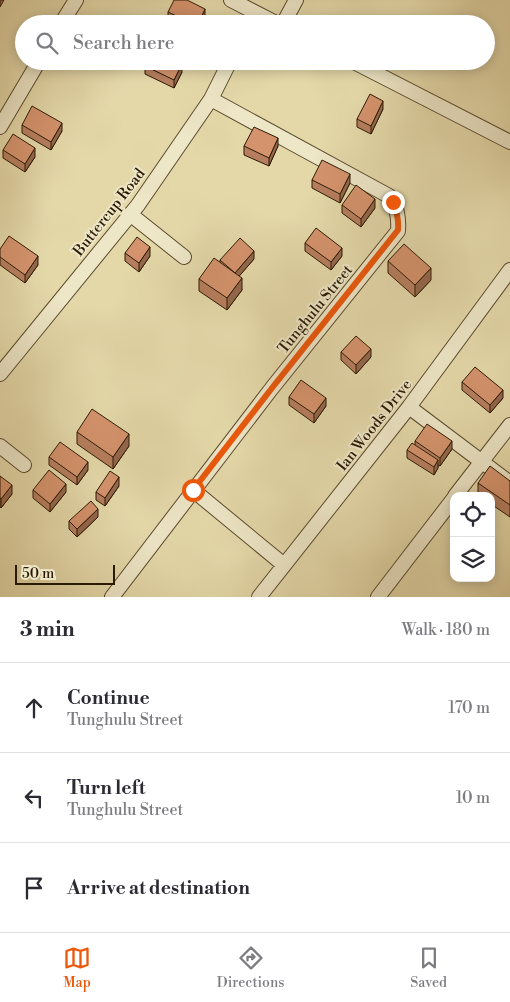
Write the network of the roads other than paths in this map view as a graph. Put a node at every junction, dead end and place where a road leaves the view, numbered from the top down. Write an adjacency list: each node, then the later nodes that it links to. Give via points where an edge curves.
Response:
1 (76, 0): 4 (street)
2 (231, 0): 5 (street)
3 (296, 0): 6 (street)
4 (67, 15)
5 (249, 15)
6 (288, 15)
7 (33, 70): 11 (street)
8 (225, 70): 10 (street, Buttercup Road)
9 (370, 70): 12 (street)
10 (210, 100): 13 (street, Buttercup Road); 23 (street, Tunghulu Street, via 389,196 397,210 398,230)
11 (2, 120)
12 (510, 142)
13 (130, 214): 14 (street); 16 (street, Buttercup Road)
14 (184, 257)
15 (510, 270): 17 (street, Ian Woods Drive)
16 (1, 370)
17 (409, 407): 20 (street); 26 (street, Ian Woods Drive)
18 (510, 424): 20 (street)
19 (0, 446): 21 (street)
20 (482, 461): 22 (street); 24 (street)
21 (24, 465)
22 (510, 483)
23 (193, 490): 26 (street); 27 (street, Tunghulu Street)
24 (459, 492)
25 (450, 503): 29 (street)
26 (284, 565): 28 (street, Ian Woods Drive)
27 (112, 597)
28 (259, 597)
29 (378, 597)

